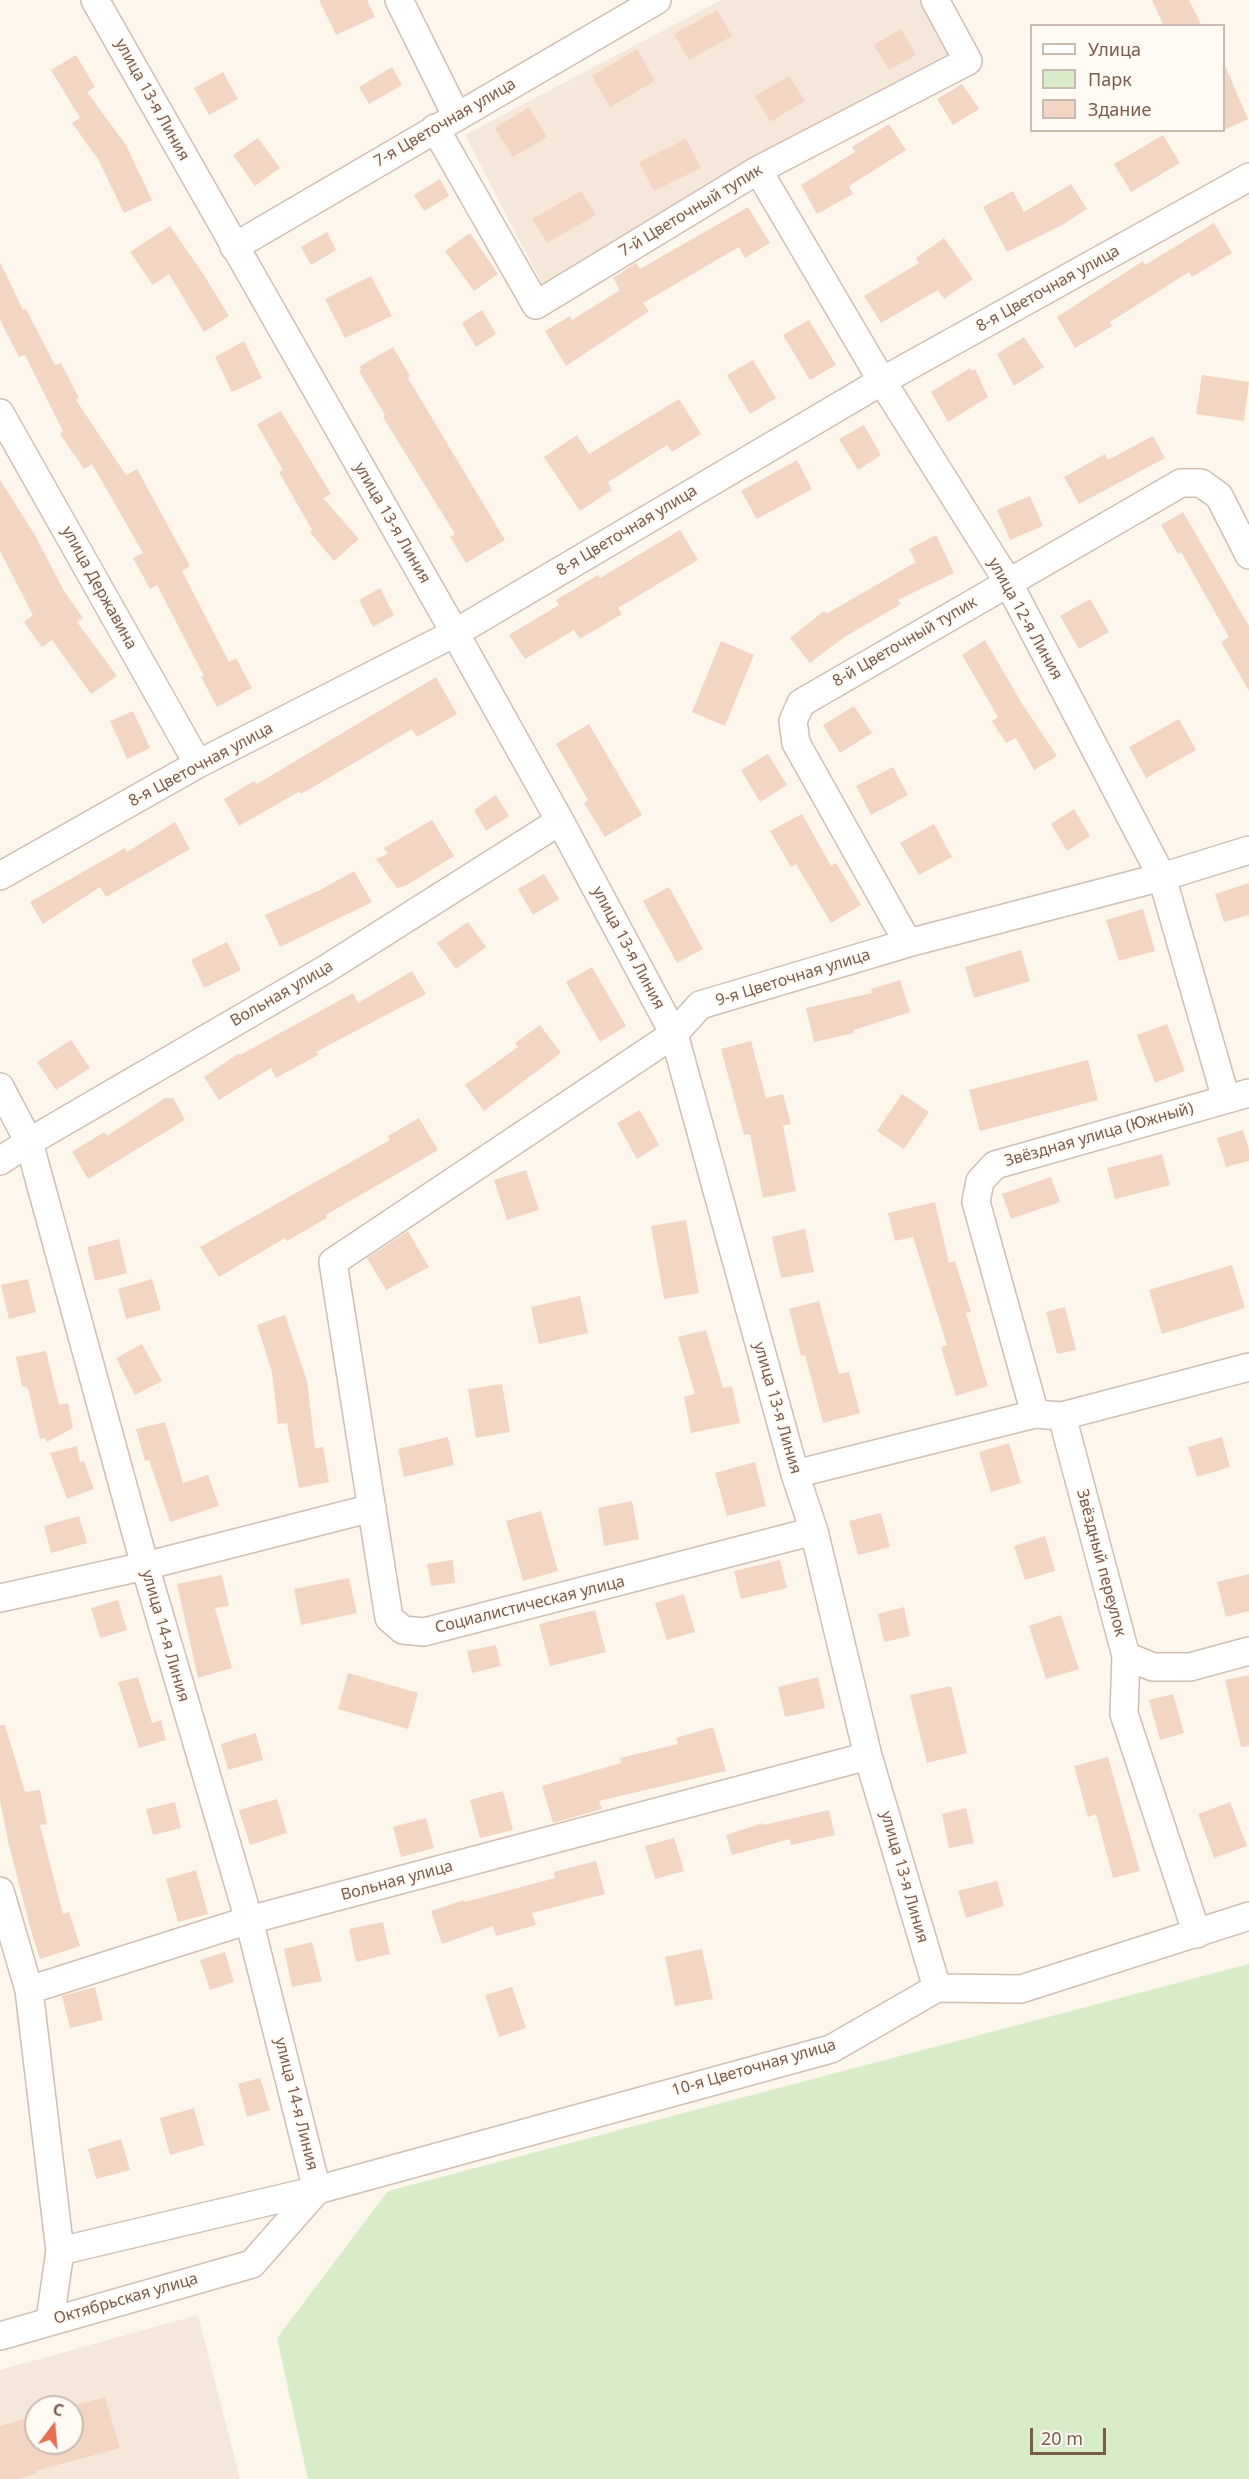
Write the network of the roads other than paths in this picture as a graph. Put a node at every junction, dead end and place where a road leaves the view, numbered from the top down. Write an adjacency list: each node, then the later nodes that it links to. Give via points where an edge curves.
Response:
1 (95, 0): 8 (street, улица 13-я Линия)
2 (399, 0): 5 (street)
3 (657, 0): 5 (street, 7-я Цветочная улица)
4 (935, 0): 6 (street, 7-й Цветочный тупик, via 968,61)
5 (446, 123): 6 (street, 7-й Цветочный тупик, via 536,305); 8 (street, 7-я Цветочная улица)
6 (758, 170): 9 (street, улица 12-я Линия)
7 (1249, 177): 9 (street, 8-я Цветочная улица)
8 (234, 247): 13 (street, улица 13-я Линия)
9 (882, 381): 12 (street, улица 12-я Линия); 13 (street, 8-я Цветочная улица)
10 (0, 413): 14 (street, улица Державина)
11 (1249, 555): 12 (street, 8-й Цветочный тупик, via 1219,496 1200,483 1181,483)
12 (1008, 582): 18 (street, улица 12-я Линия); 19 (street, 8-й Цветочный тупик, via 801,703 793,721 796,743)
13 (455, 633): 14 (street, 8-я Цветочная улица); 15 (street, улица 13-я Линия)
14 (198, 764): 17 (street, 8-я Цветочная улица)
15 (560, 821): 20 (street, улица 13-я Линия); 23 (street, Вольная улица, via 326,969)
16 (1249, 850): 18 (street, 9-я Цветочная улица)
17 (0, 876)
18 (1162, 877): 19 (street, 9-я Цветочная улица); 22 (street, улица 12-я Линия)
19 (908, 943): 20 (street, 9-я Цветочная улица, via 700,1005)
20 (674, 1034): 25 (street, 9-я Цветочная улица); 29 (street, улица 13-я Линия)
21 (0, 1087): 23 (street, улица 14-я Линия)
22 (1238, 1096): 27 (street, Звёздная улица (Южный), via 995,1165 980,1181 976,1202)
23 (29, 1142): 24 (street, Вольная улица); 32 (street, улица 14-я Линия)
24 (0, 1161)
25 (333, 1262): 30 (street, Социалистическая улица)
26 (1249, 1367): 28 (street)
27 (1035, 1414): 28 (street); 29 (street)
28 (1062, 1416): 35 (street, Звёздный переулок)
29 (795, 1474): 31 (street, улица 13-я Линия)
30 (372, 1508): 31 (street, Социалистическая улица, via 388,1618 403,1630 424,1632); 32 (street)
31 (814, 1531): 36 (street, улица 13-я Линия)
32 (145, 1566): 33 (street); 39 (street, улица 14-я Линия)
33 (0, 1598)
34 (1249, 1651): 35 (street, Звёздный переулок, via 1190,1667 1154,1667)
35 (1126, 1656): 40 (street, via 1124,1714)
36 (868, 1756): 39 (street, Вольная улица); 41 (street, улица 13-я Линия)
37 (0, 1892): 42 (street)
38 (1249, 1916): 40 (street)
39 (249, 1920): 42 (street, Вольная улица); 43 (street, улица 14-я Линия)
40 (1197, 1934): 41 (street, via 1021,1989)
41 (937, 1988): 43 (street, 10-я Цветочная улица, via 831,2049)
42 (29, 1990): 44 (street)
43 (317, 2190): 44 (street, 10-я Цветочная улица); 45 (street, Октябрьская улица, via 252,2264)
44 (60, 2251): 45 (street)
45 (50, 2320): 46 (street, Октябрьская улица)
46 (0, 2336)

